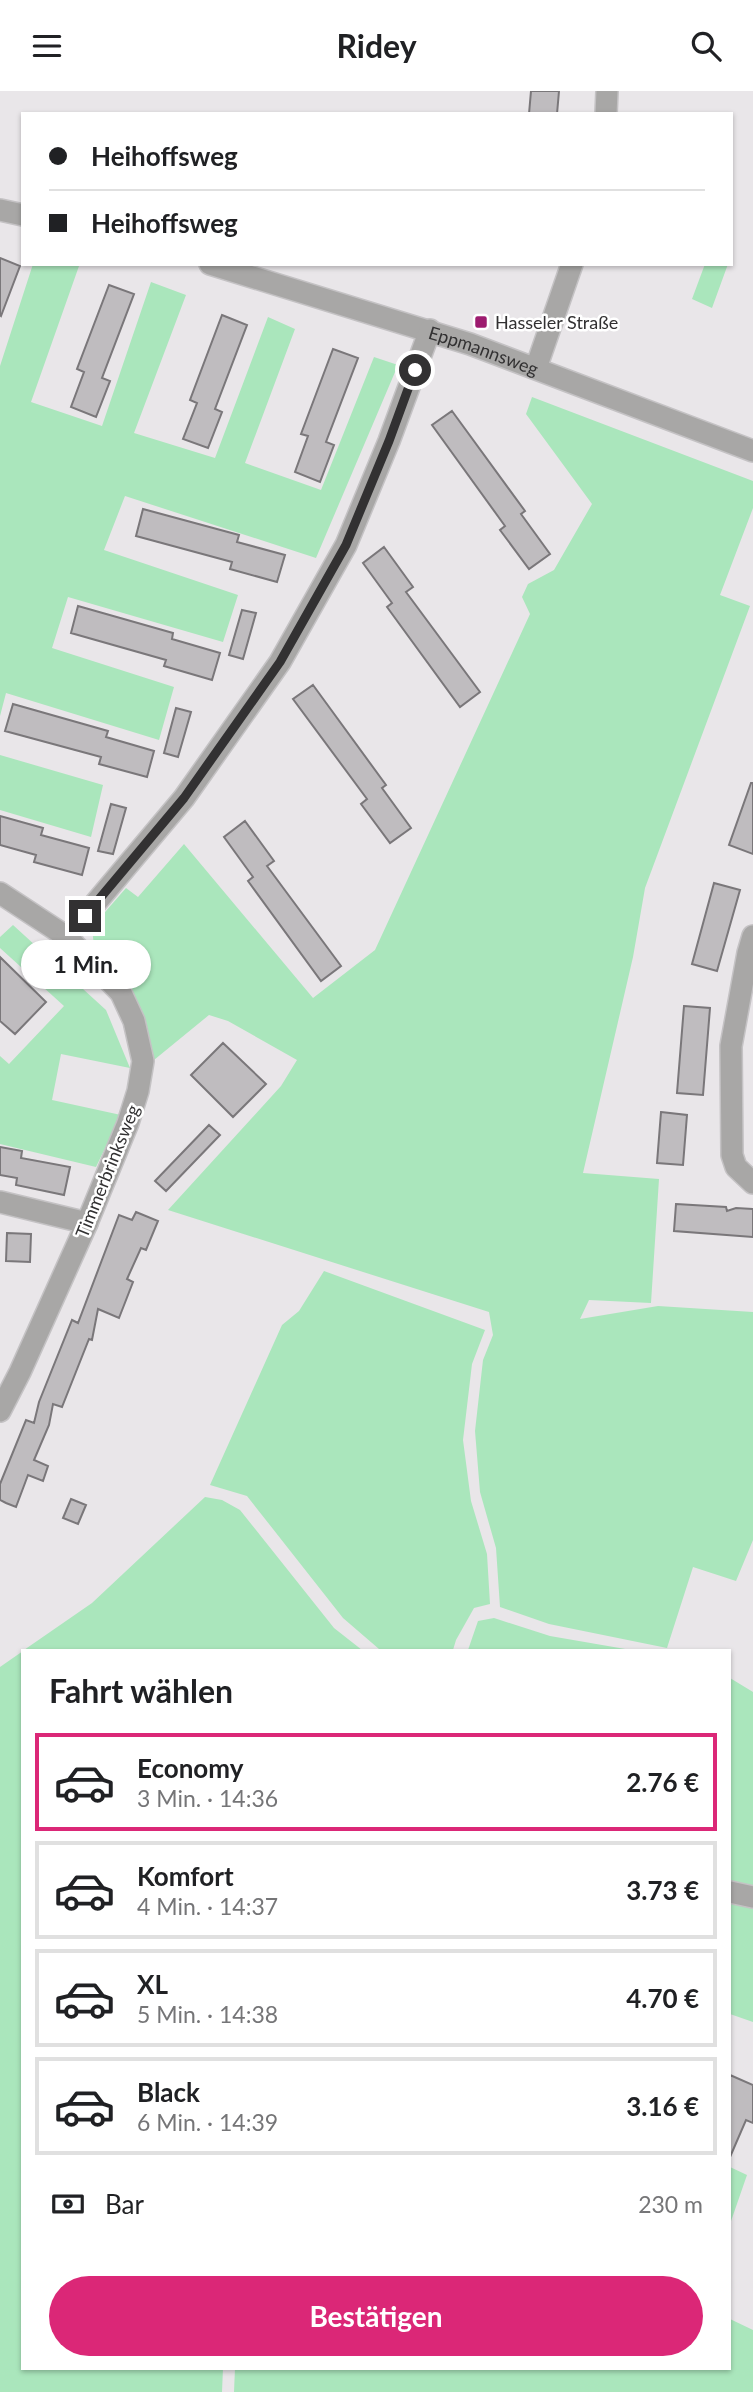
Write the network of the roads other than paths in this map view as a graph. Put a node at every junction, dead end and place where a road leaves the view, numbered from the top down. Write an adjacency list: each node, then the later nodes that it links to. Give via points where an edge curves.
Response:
1 (607, 91): 2 (street)
2 (606, 112)
3 (0, 210): 4 (street)
4 (21, 215)
5 (216, 266): 7 (street, Eppmannsweg)
6 (571, 266): 8 (street)
7 (430, 330): 8 (street, Eppmannsweg); 12 (street, via 346,545 280,662 184,798)
8 (536, 368): 9 (street, Eppmannsweg)
9 (753, 451)
10 (0, 893): 12 (street, Timmerbrinksweg)
11 (753, 936): 13 (street, via 731,1046 732,1155 736,1167)
12 (67, 937): 15 (street, Timmerbrinksweg, via 121,993 134,1021 143,1061 128,1123)
13 (753, 1183)
14 (0, 1202): 15 (street)
15 (87, 1223): 16 (street, Timmerbrinksweg)
16 (10, 1370): 17 (street, Timmerbrinksweg)
17 (0, 1411)
18 (731, 1892): 19 (street)
19 (753, 1898)

